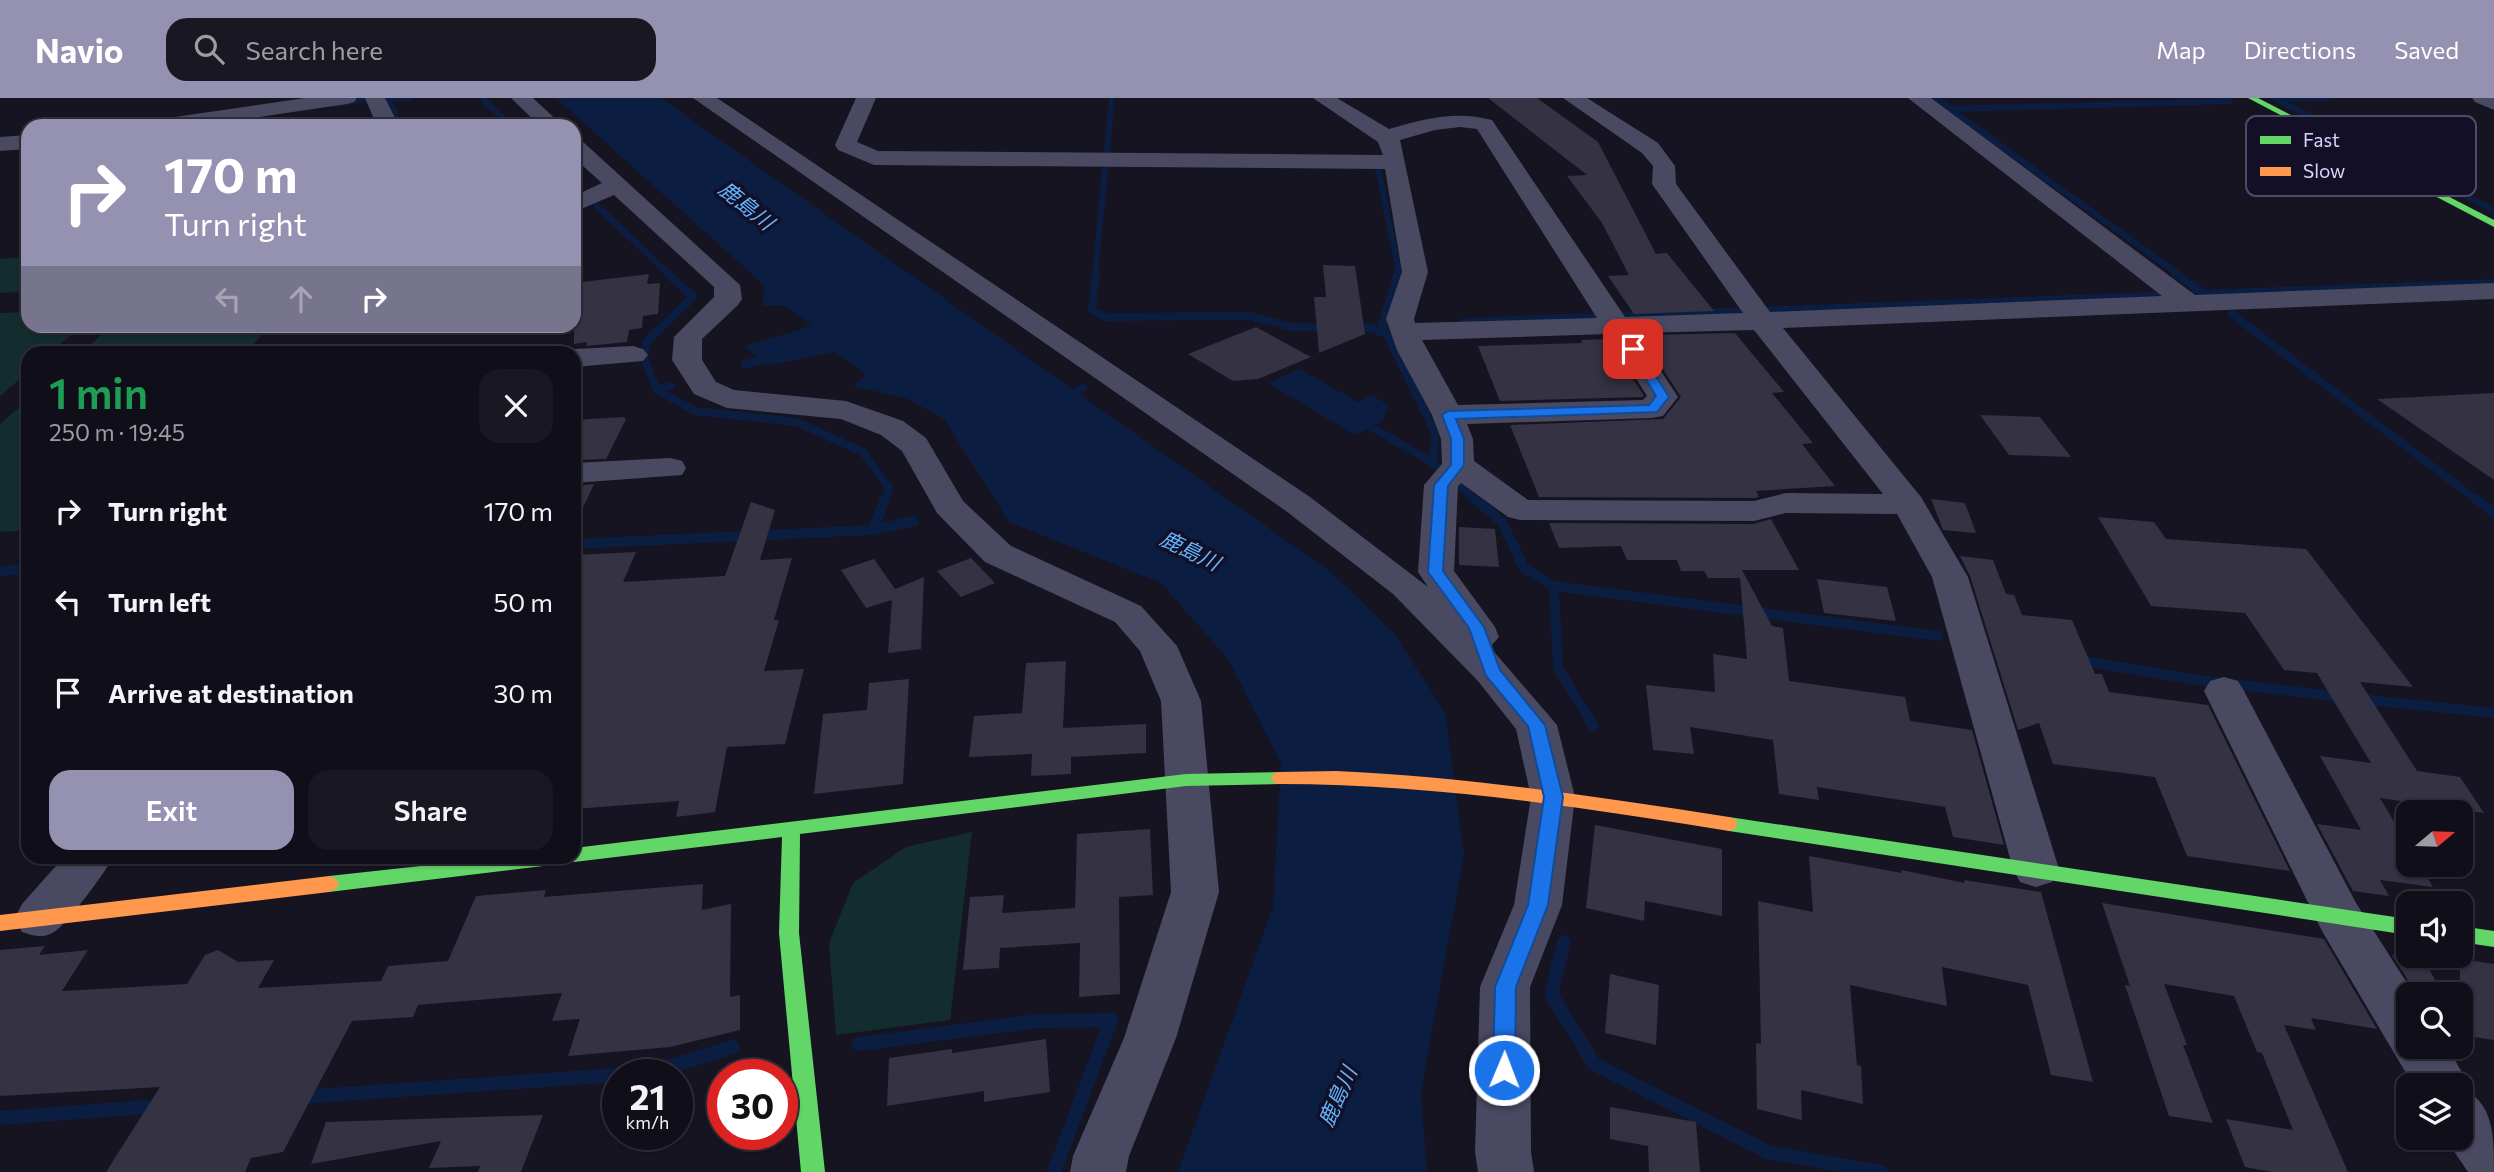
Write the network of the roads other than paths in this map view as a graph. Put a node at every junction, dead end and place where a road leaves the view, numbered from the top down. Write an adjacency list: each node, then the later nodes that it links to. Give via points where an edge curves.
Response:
1 (347, 98): 12 (street)
2 (521, 98): 16 (street)
3 (703, 98): 38 (street, via 1298,504 1406,586)
4 (866, 98): 21 (street, via 846,145 873,158)
5 (1323, 98): 17 (street)
6 (1573, 98): 28 (street, via 1650,148 1664,166 1664,184)
7 (1918, 98): 27 (street)
8 (2252, 98): 13 (street)
9 (2482, 98): 11 (street)
10 (375, 99): 15 (street)
11 (2494, 104)
12 (287, 115): 14 (street)
13 (2287, 116)
14 (239, 119)
15 (385, 119)
16 (544, 119)
17 (1386, 137): 21 (street, via 1392,144); 29 (street, via 1450,119 1485,124)
18 (21, 142): 19 (street)
19 (0, 144)
20 (581, 152): 22 (street)
21 (1394, 162): 30 (street, via 1415,272)
22 (617, 185): 24 (street); 40 (street, via 727,285 728,299 688,337 687,360 705,388 727,399 846,410 892,428 915,445 949,506 998,554 1128,614 1158,646 1181,701)
23 (2440, 196): 25 (street)
24 (581, 202)
25 (2494, 224)
26 (2494, 292): 27 (street)
27 (2179, 296): 28 (street)
28 (1756, 313): 29 (street); 37 (street)
29 (1613, 317): 30 (street); 33 (street, via 1663,397 1652,409)
30 (1402, 326): 33 (street)
31 (633, 355): 32 (street)
32 (581, 365)
33 (1448, 415): 36 (street, via 1457,439)
34 (670, 468): 35 (street)
35 (581, 473)
36 (1449, 475): 37 (street, via 1520,510 1754,511 1786,503); 38 (street, via 1436,572 1476,627)
37 (1909, 505): 46 (street, via 1950,577)
38 (1492, 672): 41 (street, via 1536,725)
39 (2224, 691): 47 (street)
40 (1186, 780): 41 (street, via 1371,779); 42 (street); 56 (street, via 1195,892 1150,1038)
41 (1553, 797): 46 (street); 57 (street, via 1538,905 1505,987)
42 (791, 829): 43 (street); 55 (street, via 789,933)
43 (581, 854)
44 (83, 864): 48 (street)
45 (501, 864): 48 (street)
46 (2036, 869): 47 (street)
47 (2339, 917): 49 (street); 52 (street)
48 (20, 920)
49 (2396, 925)
50 (2473, 936): 51 (street)
51 (2494, 939)
52 (2396, 1010)
53 (2473, 1132): 54 (street)
54 (2494, 1162)
55 (813, 1172)
56 (1098, 1172)
57 (1506, 1172)

